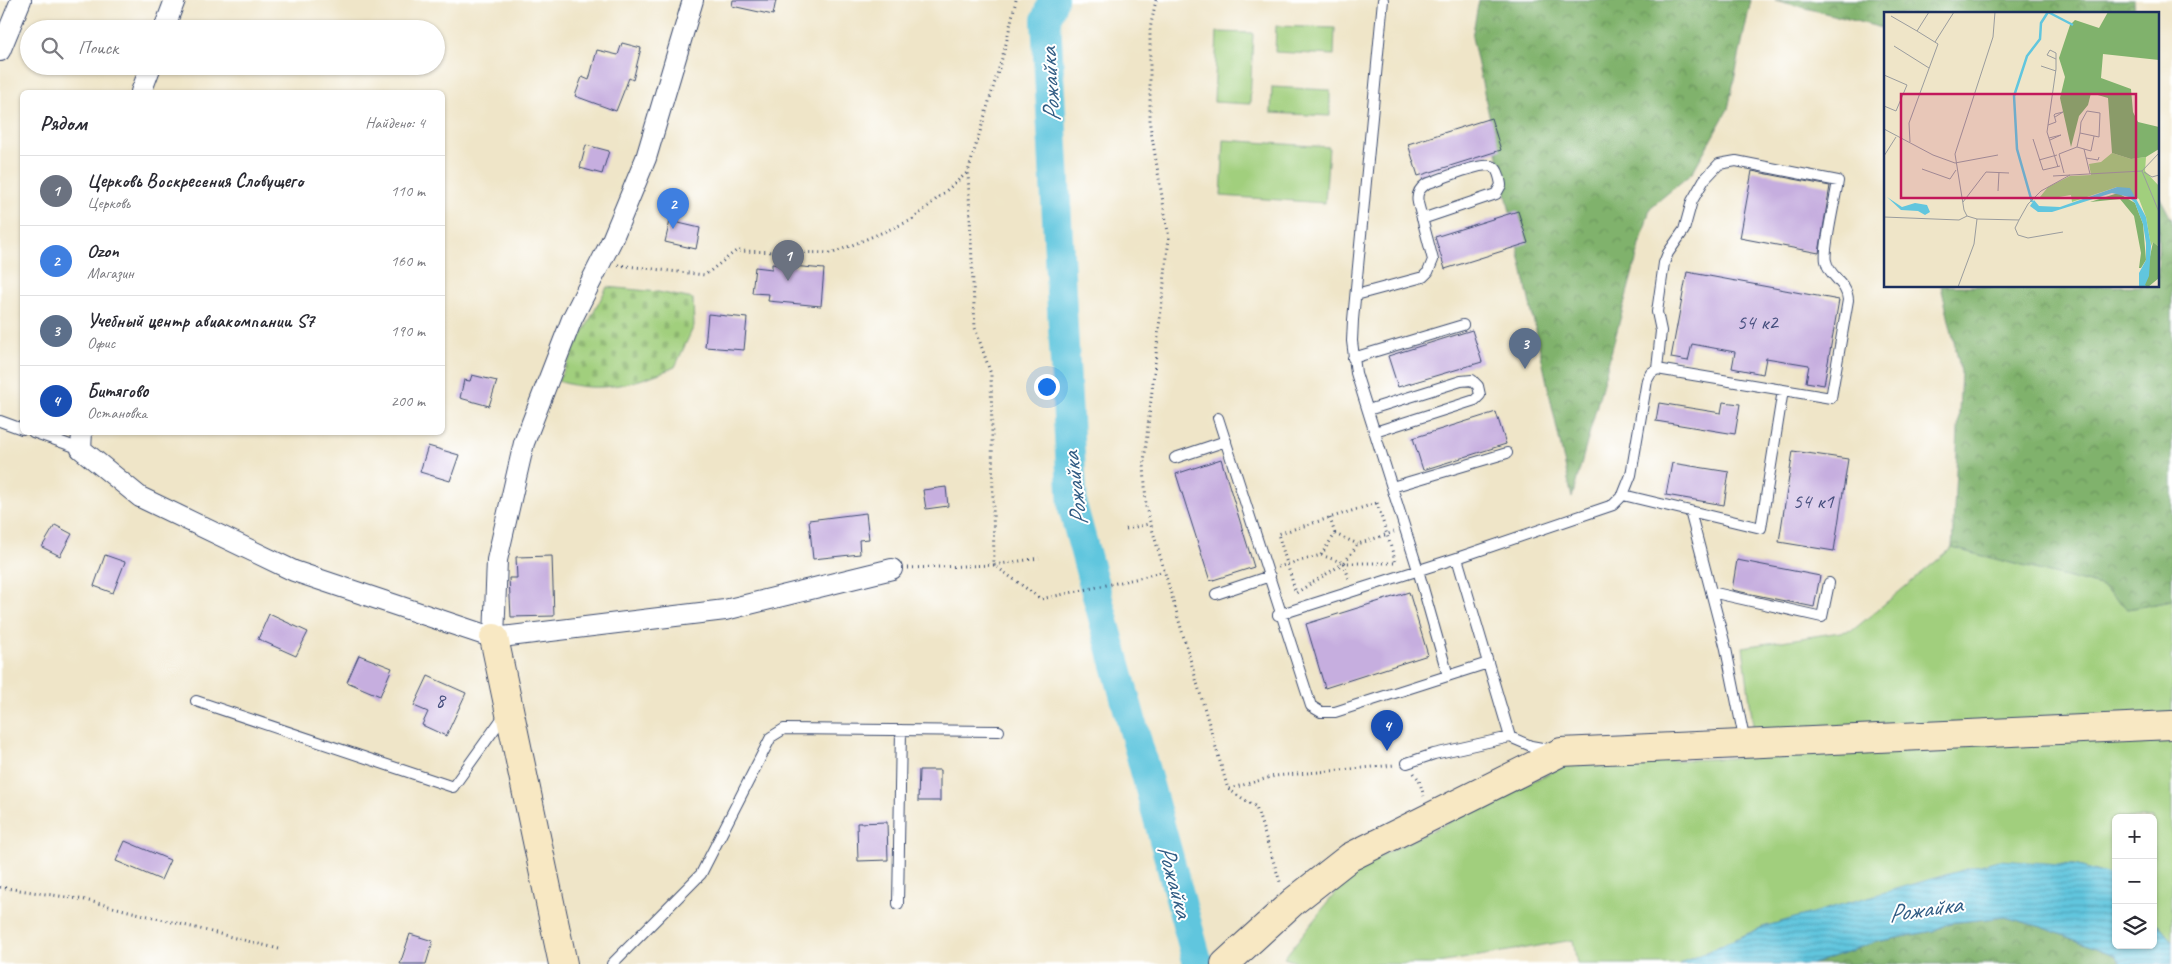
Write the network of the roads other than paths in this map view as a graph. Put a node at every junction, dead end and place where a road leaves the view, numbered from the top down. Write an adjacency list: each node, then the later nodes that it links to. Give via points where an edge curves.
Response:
1 (21, 0): 6 (street)
2 (174, 0): 5 (street)
3 (693, 0): 36 (street, via 646,158 612,240 572,319 524,443 497,560)
4 (1384, 0): 10 (lane)
5 (167, 20)
6 (0, 51)
7 (148, 75): 8 (street)
8 (142, 90)
9 (1422, 219): 9 (lane, via 1417,197 1426,184 1480,166 1491,166 1498,172 1501,185 1496,194); 10 (lane, via 1434,260 1428,272 1423,277)
10 (1356, 295): 12 (lane)
11 (1463, 325): 12 (lane)
12 (1353, 358): 15 (lane)
13 (1657, 369): 14 (lane); 14 (lane, via 1661,331 1657,312 1664,263 1684,230 1692,201 1704,180 1719,164 1736,161 1838,181 1825,257 1830,270 1845,287 1848,300 1831,398); 26 (lane, via 1647,380 1631,475)
14 (1783, 390): 27 (lane, via 1761,528)
15 (1368, 410): 19 (lane); 19 (lane, via 1461,381 1472,380 1478,386 1480,395 1475,400)
16 (1218, 418): 22 (lane)
17 (0, 421): 18 (lane)
18 (20, 428)
19 (1375, 432): 25 (lane)
20 (49, 435): 21 (lane)
21 (81, 441): 36 (street, via 140,497 294,571)
22 (1226, 441): 24 (lane); 31 (lane)
23 (1507, 453): 25 (lane)
24 (1175, 458)
25 (1392, 487): 30 (lane)
26 (1623, 495): 27 (lane); 28 (lane, via 1613,505)
27 (1690, 511): 33 (lane)
28 (1457, 558): 30 (lane); 37 (lane)
29 (892, 569): 36 (street, via 726,610)
30 (1418, 570): 35 (lane); 38 (lane)
31 (1269, 573): 34 (lane); 35 (lane)
32 (1829, 582): 33 (lane, via 1822,617)
33 (1711, 592): 45 (lane)
34 (1216, 594)
35 (1280, 614): 38 (lane, via 1311,706 1321,712 1335,712)
36 (494, 638): 40 (street)
37 (1488, 663): 38 (lane); 44 (lane)
38 (1448, 676)
39 (196, 701): 40 (lane, via 453,787)
40 (509, 708): 49 (street)
41 (2172, 725): 45 (street)
42 (901, 730): 43 (lane); 48 (lane); 50 (lane, via 784,729 770,737 701,874)
43 (999, 731)
44 (1510, 736): 46 (lane, via 1531,746); 47 (lane)
45 (1745, 744): 46 (street)
46 (1561, 752): 51 (street, via 1350,857 1294,901)
47 (1408, 763)
48 (898, 904)
49 (563, 964)
50 (612, 964)
51 (1225, 964)

